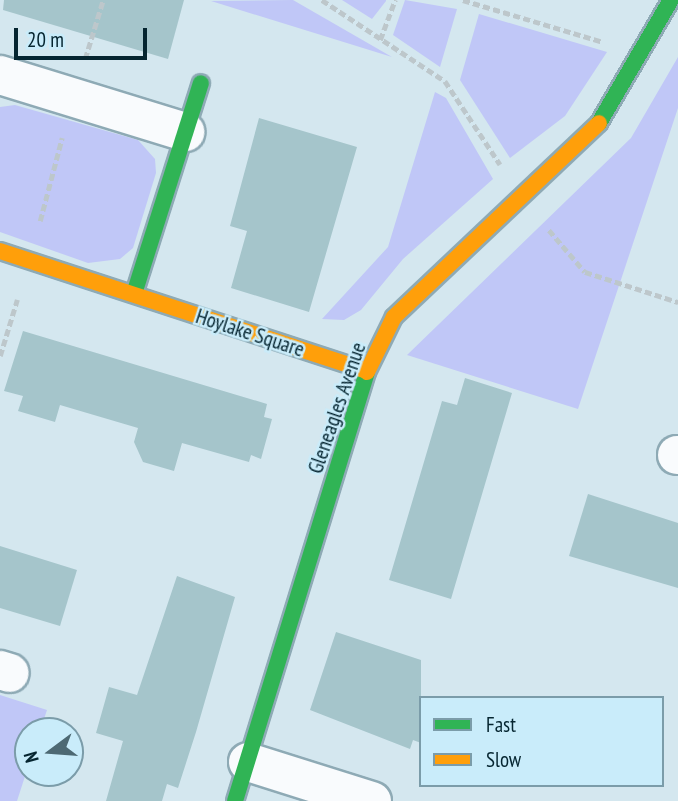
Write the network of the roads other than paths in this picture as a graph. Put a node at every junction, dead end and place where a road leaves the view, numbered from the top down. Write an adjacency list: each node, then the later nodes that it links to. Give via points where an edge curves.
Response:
1 (671, 0): 7 (street, Gleneagles Avenue, via 645,54 590,138 394,317)
2 (0, 75): 4 (street)
3 (201, 83): 4 (street)
4 (185, 132): 6 (street)
5 (0, 251): 6 (street, Hoylake Square)
6 (134, 294): 7 (street, Hoylake Square)
7 (367, 371): 8 (street, Gleneagles Avenue)
8 (248, 762): 9 (street, Gleneagles Avenue); 10 (street)
9 (235, 801)
10 (372, 801)

